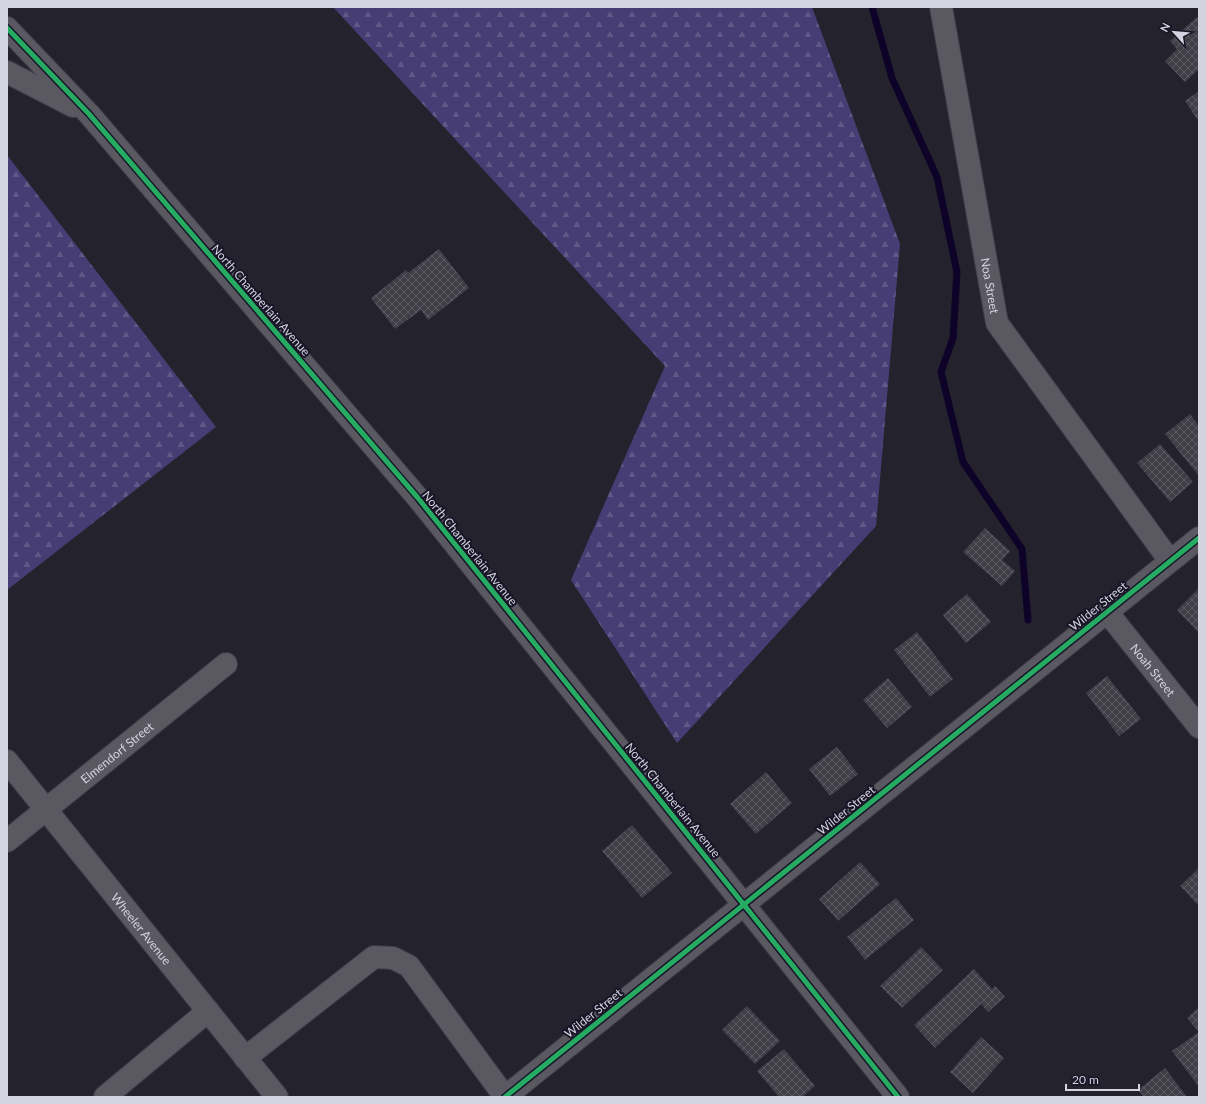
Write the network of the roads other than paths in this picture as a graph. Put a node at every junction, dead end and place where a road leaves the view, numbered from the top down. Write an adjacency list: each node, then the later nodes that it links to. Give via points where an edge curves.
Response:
1 (941, 7): 6 (street, Noa Street, via 998,323)
2 (7, 28): 4 (street, North Chamberlain Avenue)
3 (7, 72): 4 (street, North Chamberlain Avenue)
4 (88, 114): 13 (street, North Chamberlain Avenue, via 418,498)
5 (1199, 538): 6 (street, Wilder Street)
6 (1170, 561): 7 (street, Wilder Street)
7 (1107, 612): 9 (street, Noah Street); 13 (street, Wilder Street)
8 (226, 664): 11 (street, Elmendorf Street)
9 (1199, 727)
10 (7, 760): 11 (street, Wheeler Avenue)
11 (46, 810): 12 (street, Elmendorf Street); 14 (street, Wheeler Avenue)
12 (7, 841)
13 (744, 905): 18 (street, Wilder Street); 19 (street, North Chamberlain Avenue)
14 (208, 1011): 15 (street, Wheeler Avenue); 16 (street)
15 (246, 1058): 17 (street, Wheeler Avenue); 18 (street, via 374,957 393,958 409,966)
16 (105, 1097)
17 (277, 1097)
18 (505, 1097)
19 (898, 1097)

